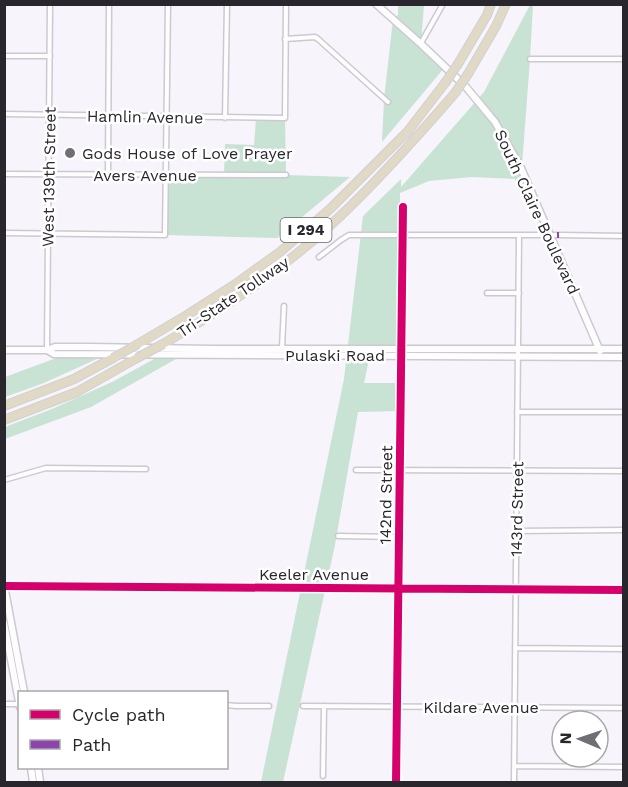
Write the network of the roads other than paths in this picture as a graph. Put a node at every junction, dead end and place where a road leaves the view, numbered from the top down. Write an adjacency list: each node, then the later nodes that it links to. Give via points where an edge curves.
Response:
1 (51, 4): 13 (street, West 139th Street)
2 (109, 4): 19 (street)
3 (168, 4): 20 (street)
4 (227, 4): 21 (street)
5 (286, 4): 10 (street)
6 (376, 4): 11 (main road, South Claire Boulevard)
7 (443, 4): 11 (street)
8 (491, 4): 47 (highway, Tri-State Tollway / I 294, bridge, via 458,64 408,131 330,209 280,252 187,315 113,358 74,379)
9 (506, 4): 50 (highway, Tri-State Tollway / I 294, bridge, via 455,93 335,221 284,264 164,344 76,392)
10 (285, 39): 16 (street, via 318,39); 21 (street, Hamlin Avenue, via 285,118)
11 (421, 44): 31 (main road, South Claire Boulevard, via 466,87 495,122)
12 (4, 56): 13 (street)
13 (50, 56): 18 (street, West 139th Street)
14 (530, 59): 15 (street)
15 (624, 59)
16 (388, 102)
17 (4, 114): 18 (street, Hamlin Avenue)
18 (49, 115): 19 (street, Hamlin Avenue); 23 (street, West 139th Street)
19 (108, 116): 20 (street, Hamlin Avenue); 24 (street)
20 (167, 117): 21 (street, Hamlin Avenue); 25 (street)
21 (225, 118)
22 (4, 174): 23 (street, Avers Avenue)
23 (49, 174): 24 (street, Avers Avenue); 29 (street, West 139th Street)
24 (108, 174): 25 (street, Avers Avenue)
25 (166, 175): 26 (street, Avers Avenue); 29 (street, via 165,235)
26 (286, 175)
27 (402, 207): 30 (street, 142nd Street)
28 (4, 233): 29 (street)
29 (48, 233): 42 (street, West 139th Street)
30 (402, 235): 32 (street); 34 (street, via 349,235); 43 (street, 142nd Street)
31 (556, 235): 32 (street); 33 (street); 39 (main road, South Claire Boulevard)
32 (519, 236): 36 (street, 143rd Street)
33 (624, 236)
34 (318, 257)
35 (487, 293): 36 (street)
36 (519, 293): 44 (street, 143rd Street)
37 (284, 306): 38 (street)
38 (282, 348): 42 (main road, Pulaski Road); 43 (main road, Pulaski Road)
39 (599, 348): 40 (main road, Pulaski Road); 44 (main road, Pulaski Road); 45 (main road, South Claire Boulevard)
40 (624, 349)
41 (4, 350): 42 (main road, Pulaski Road)
42 (47, 350): 43 (main road, Pulaski Road, via 54,354)
43 (401, 352): 44 (main road, Pulaski Road); 53 (street, 142nd Street)
44 (518, 352): 45 (main road, Pulaski Road); 48 (street, 143rd Street)
45 (602, 356): 46 (main road, Pulaski Road)
46 (624, 357)
47 (4, 406)
48 (518, 412): 49 (street); 54 (street, 143rd Street)
49 (624, 412)
50 (4, 420)
51 (146, 469): 56 (street, via 46,468)
52 (356, 470): 53 (street)
53 (399, 470): 54 (street); 60 (street, 142nd Street)
54 (517, 471): 55 (street); 58 (street, 143rd Street)
55 (624, 471)
56 (4, 480)
57 (624, 530): 58 (street)
58 (516, 531): 63 (street, 143rd Street)
59 (338, 537): 60 (street)
60 (399, 537): 62 (street, 142nd Street)
61 (5, 586): 62 (street, Keeler Avenue); 68 (main road)
62 (398, 588): 63 (street, Keeler Avenue); 74 (street, 142nd Street)
63 (516, 589): 64 (street, Keeler Avenue); 66 (street, 143rd Street)
64 (624, 590)
65 (4, 623): 69 (main road)
66 (515, 648): 67 (street); 75 (street, 143rd Street)
67 (624, 649)
68 (20, 691)
69 (20, 691)
70 (228, 705): 71 (street)
71 (269, 706)
72 (303, 706): 73 (street, Kildare Avenue)
73 (324, 706): 74 (street, Kildare Avenue); 79 (street)
74 (396, 707): 75 (street, Kildare Avenue); 80 (street, 142nd Street)
75 (515, 707): 76 (street, Kildare Avenue); 77 (street, 143rd Street)
76 (624, 708)
77 (514, 766): 78 (street); 81 (street, 143rd Street)
78 (624, 767)
79 (323, 776)
80 (396, 783)
81 (514, 783)

